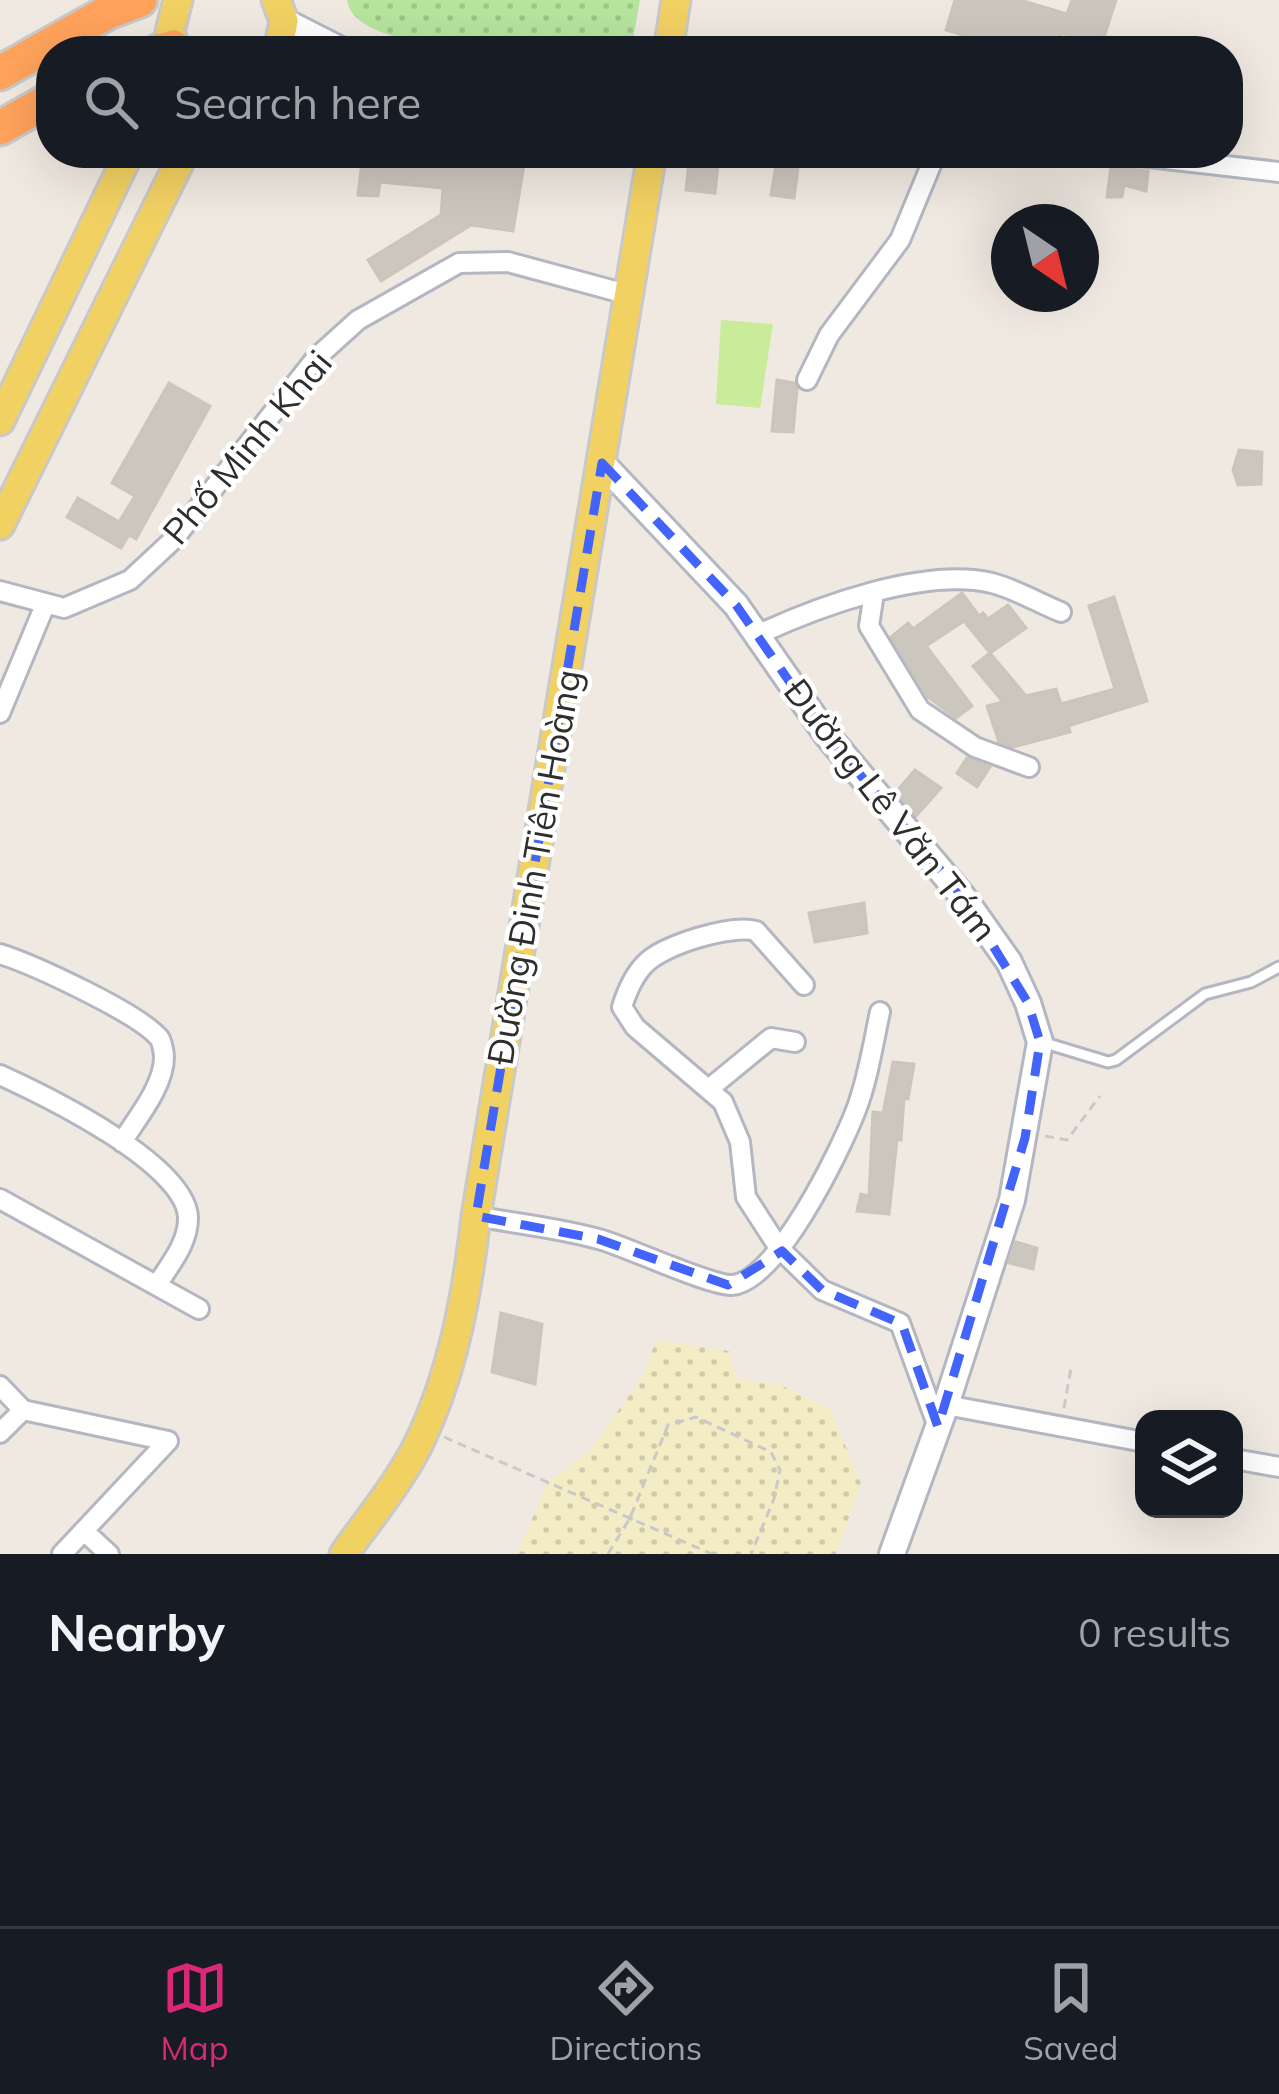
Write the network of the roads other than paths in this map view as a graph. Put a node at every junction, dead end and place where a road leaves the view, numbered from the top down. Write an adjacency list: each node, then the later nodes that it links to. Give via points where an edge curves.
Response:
1 (140, 0): 5 (highway)
2 (178, 0): 6 (main road)
3 (676, 0): 8 (main road)
4 (282, 8): 7 (street)
5 (66, 36)
6 (170, 36)
7 (322, 36)
8 (670, 36)
9 (36, 53): 10 (highway)
10 (0, 73)
11 (36, 108): 12 (highway)
12 (0, 128)
13 (122, 168): 21 (main road)
14 (177, 168): 23 (main road)
15 (650, 168): 19 (main road, Đường Đinh Tiên Hoàng)
16 (930, 168): 20 (street, via 900,240 829,335)
17 (1243, 168): 18 (street)
18 (1279, 172)
19 (630, 296): 22 (main road, Đường Đinh Tiên Hoàng); 26 (street, Phố Minh Khai, via 508,262 459,262 358,320 316,358 173,540 130,580 64,608)
20 (807, 380)
21 (0, 422)
22 (602, 463): 28 (street, Đường Lê Văn Tám); 41 (main road, Đường Đinh Tiên Hoàng)
23 (0, 525)
24 (0, 591): 26 (street)
25 (874, 593): 27 (street, via 990,582); 28 (street, via 842,598); 30 (street, via 869,626 920,710 975,747)
26 (45, 605): 29 (street)
27 (1061, 612)
28 (757, 635): 36 (street, Đường Lê Văn Tám, via 826,734 964,897 1009,962)
29 (0, 712)
30 (1029, 767)
31 (0, 954): 39 (street, via 160,1039 162,1070)
32 (1279, 967): 36 (lane, via 1205,994 1116,1060)
33 (804, 985): 38 (street, via 752,928 646,963 622,1007)
34 (880, 1012): 42 (street, via 858,1106)
35 (795, 1042): 38 (street, via 771,1038)
36 (1040, 1042): 47 (street, Đường Lê Văn Tám, via 1012,1200)
37 (0, 1075): 39 (street)
38 (710, 1088): 42 (street, via 740,1142 746,1197)
39 (122, 1142): 43 (street, via 185,1204 184,1241)
40 (0, 1199): 43 (street)
41 (476, 1216): 42 (street, via 598,1239 728,1285 757,1273); 55 (main road, Đường Đinh Tiên Hoàng, via 467,1299 425,1428)
42 (779, 1248): 47 (street, via 815,1286 900,1323)
43 (157, 1285): 44 (street)
44 (200, 1309)
45 (0, 1386): 46 (street)
46 (23, 1410): 48 (street); 52 (street, via 168,1441)
47 (942, 1416): 49 (street); 56 (street, Đường Lê Văn Tám)
48 (0, 1433)
49 (1135, 1440)
50 (1243, 1461): 51 (street)
51 (1279, 1467)
52 (84, 1531): 53 (street); 54 (street)
53 (105, 1550)
54 (62, 1554)
55 (344, 1554)
56 (892, 1554)

